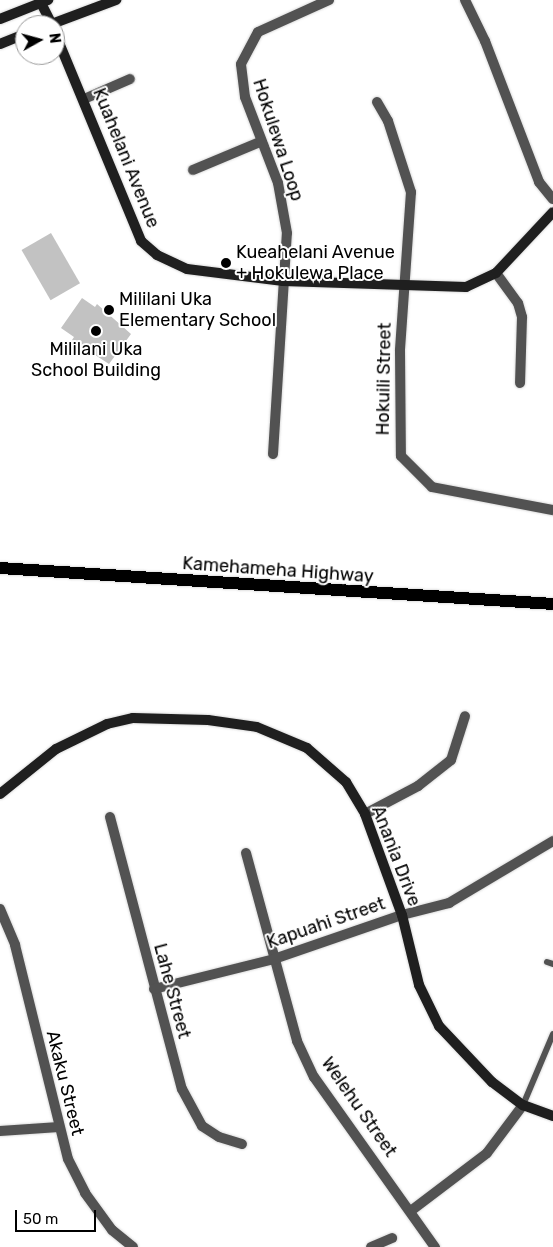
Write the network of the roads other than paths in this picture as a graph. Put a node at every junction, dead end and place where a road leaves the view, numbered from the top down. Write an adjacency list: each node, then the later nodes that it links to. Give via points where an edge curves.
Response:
1 (116, 0): 7 (street)
2 (328, 0): 14 (street, Hokulewa Loop, via 277,20 258,32 249,44 241,64 240,79)
3 (465, 0): 16 (street, via 485,41 539,182)
4 (45, 1): 5 (street, Kuahelani Avenue); 6 (street)
5 (49, 15)
6 (0, 19)
7 (65, 22)
8 (15, 38): 9 (street)
9 (0, 44)
10 (65, 56): 12 (street, Kuahelani Avenue)
11 (130, 79): 12 (street)
12 (84, 99): 19 (street, Kuahelani Avenue, via 141,241 157,255 188,269)
13 (377, 102): 20 (street, Hokuili Street, via 388,121 411,192)
14 (260, 142): 15 (street); 19 (street, Hokulewa Loop, via 284,207)
15 (194, 170)
16 (553, 199)
17 (553, 212): 18 (street, Kuahelani Avenue)
18 (496, 273): 20 (street, Kuahelani Avenue, via 466,286); 21 (street, via 518,304 522,317)
19 (283, 281): 20 (street, Kuahelani Avenue); 22 (street, Hokulewa Loop)
20 (404, 286): 23 (street, Hokuili Street, via 398,423 401,456 432,487)
21 (520, 383)
22 (273, 454)
23 (553, 510)
24 (0, 568): 25 (main road, Kamehameha Highway)
25 (553, 604)
26 (465, 716): 28 (street, via 451,760 418,786)
27 (0, 794): 28 (street, Anania Drive, via 56,749 86,732 133,718 169,717 257,728 307,748 346,782)
28 (365, 814): 33 (street, Anania Drive)
29 (110, 817): 35 (street, Lahe Street)
30 (553, 841): 33 (street, Kapuahi Street, via 449,904)
31 (246, 854): 34 (street, Welehu Street)
32 (0, 909): 39 (street, Akaku Street, via 15,945)
33 (402, 915): 34 (street, Kapuahi Street); 37 (street, Anania Drive, via 419,985 439,1026 470,1062)
34 (274, 959): 35 (street, Kapuahi Street); 42 (street, Welehu Street, via 297,1041 314,1077)
35 (154, 988): 41 (street, Lahe Street, via 182,1089 191,1108 202,1126 220,1138)
36 (553, 1034): 37 (lane)
37 (523, 1105): 38 (street, Anania Drive); 42 (street, via 487,1153)
38 (553, 1116)
39 (59, 1127): 40 (street); 44 (street, Akaku Street, via 68,1159 84,1194 112,1230)
40 (0, 1131)
41 (242, 1144)
42 (412, 1210): 46 (street, Welehu Street)
43 (392, 1238): 45 (street)
44 (133, 1247)
45 (371, 1247)
46 (435, 1247)

